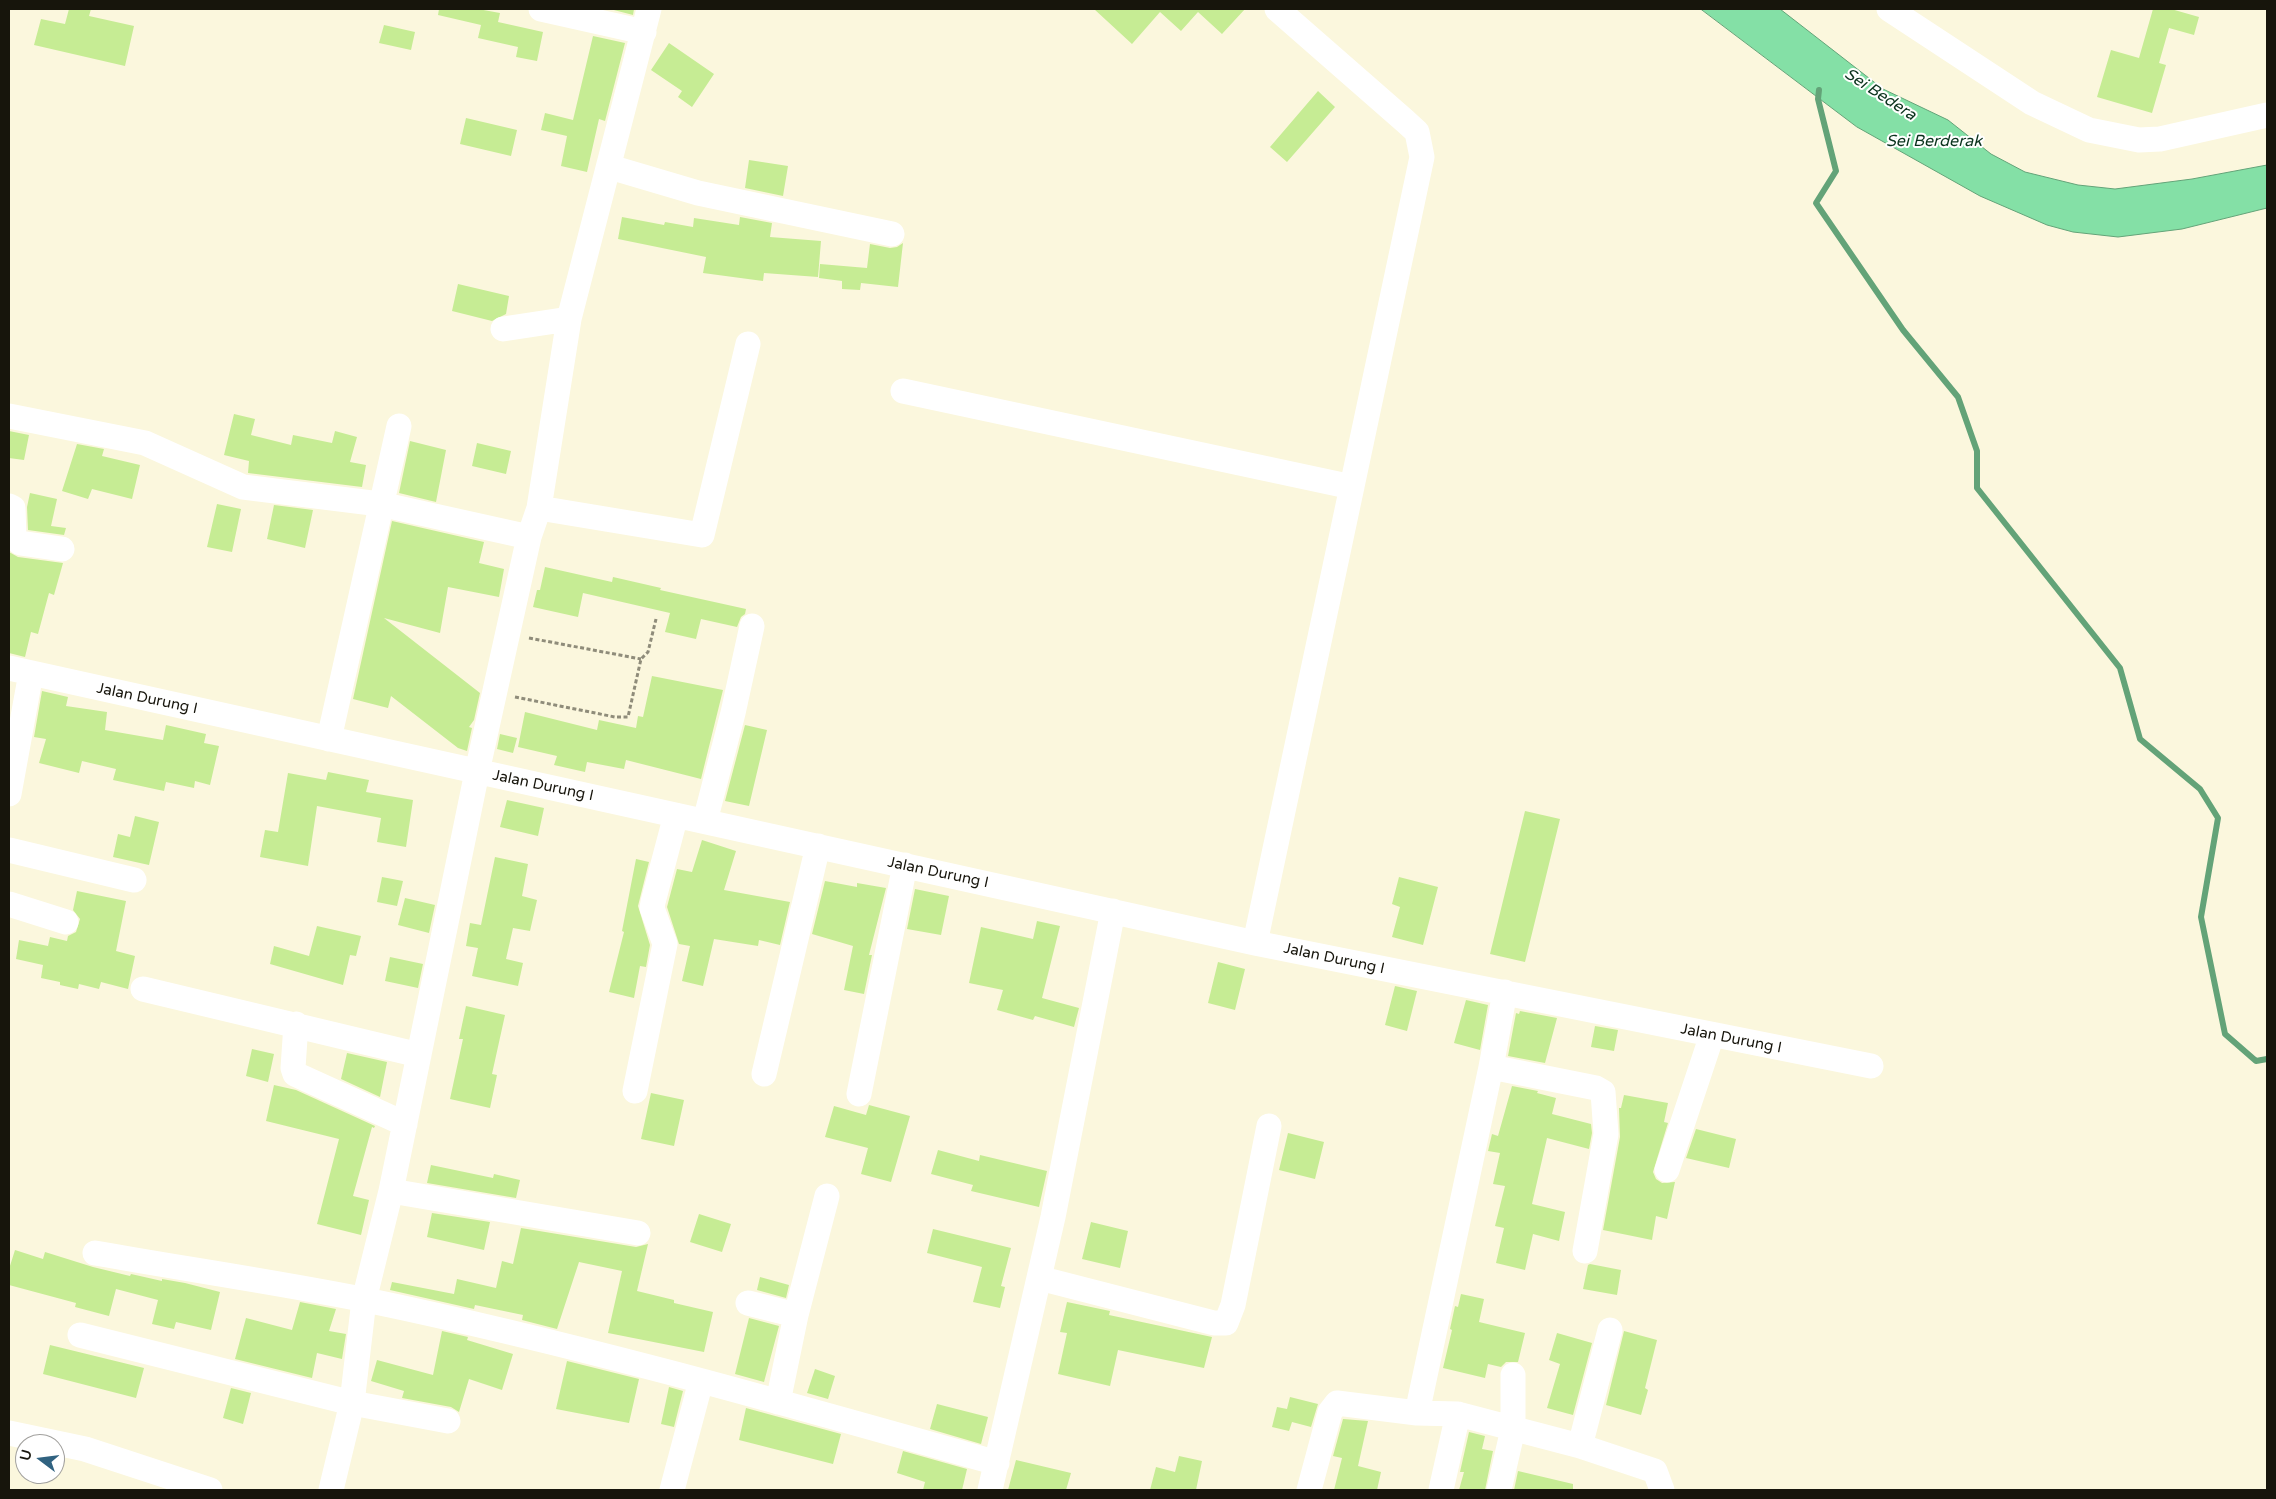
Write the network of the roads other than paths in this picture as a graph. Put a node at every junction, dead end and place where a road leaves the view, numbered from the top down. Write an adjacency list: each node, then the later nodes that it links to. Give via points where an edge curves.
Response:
1 (541, 9): 4 (street)
2 (1277, 9): 14 (street, via 1405,120 1417,132 1420,144 1422,157)
3 (1889, 9): 5 (street, via 2032,103 2089,130 2139,140 2160,139)
4 (646, 20): 6 (street)
5 (2267, 115)
6 (610, 167): 7 (street, via 698,193); 8 (street, via 600,194)
7 (892, 234)
8 (569, 319): 9 (street); 17 (street)
9 (503, 329)
10 (748, 344): 17 (street, via 702,535)
11 (903, 391): 14 (street)
12 (9, 416): 15 (street, via 145,443 242,487)
13 (399, 426): 15 (street)
14 (1352, 487): 34 (street)
15 (380, 504): 18 (street); 22 (street)
16 (9, 506): 19 (street, via 12,508 14,537 20,543)
17 (539, 508): 18 (street)
18 (529, 537): 23 (street)
19 (62, 549)
20 (752, 626): 26 (street)
21 (20, 671): 22 (street, Jalan Durung I); 24 (street)
22 (329, 739): 23 (street, Jalan Durung I)
23 (477, 772): 25 (street, Jalan Durung I); 39 (street)
24 (9, 794)
25 (676, 815): 26 (street, Jalan Durung I); 43 (street, via 652,908 665,944)
26 (705, 821): 27 (street, Jalan Durung I)
27 (818, 846): 29 (street, Jalan Durung I); 42 (street)
28 (9, 850): 30 (street)
29 (905, 865): 32 (street, Jalan Durung I); 44 (street)
30 (134, 880)
31 (9, 904): 33 (street)
32 (1113, 911): 34 (street, Jalan Durung I); 53 (street)
33 (66, 922)
34 (1255, 943): 36 (street, Jalan Durung I)
35 (143, 989): 37 (street)
36 (1505, 992): 38 (street, Jalan Durung I); 40 (street)
37 (296, 1024): 39 (street); 45 (street, via 295,1074)
38 (1712, 1035): 41 (street, Jalan Durung I); 47 (street)
39 (419, 1055): 45 (street)
40 (1492, 1066): 51 (street, via 1603,1092 1606,1134); 63 (street)
41 (1870, 1066)
42 (764, 1074)
43 (635, 1092)
44 (859, 1094)
45 (405, 1124): 48 (street)
46 (1269, 1126): 53 (street, via 1233,1305 1226,1323 1214,1323)
47 (1667, 1170)
48 (391, 1191): 50 (street); 54 (street)
49 (828, 1196): 56 (street)
50 (638, 1233)
51 (1585, 1251)
52 (95, 1253): 54 (street)
53 (1039, 1278): 69 (street)
54 (364, 1300): 60 (street); 62 (street)
55 (748, 1303): 56 (street)
56 (796, 1315): 61 (street)
57 (1610, 1330): 68 (street)
58 (80, 1335): 62 (street)
59 (1513, 1375): 66 (street)
60 (701, 1381): 61 (street); 72 (street)
61 (778, 1402): 69 (street)
62 (352, 1403): 65 (street); 71 (street)
63 (1418, 1413): 64 (street); 74 (street, via 1337,1403 1330,1412)
64 (1458, 1414): 66 (street); 75 (street)
65 (448, 1421)
66 (1513, 1429): 68 (street); 76 (street)
67 (9, 1432): 70 (street, via 85,1449)
68 (1580, 1446): 77 (street, via 1655,1471)
69 (996, 1463): 73 (street)
70 (210, 1490)
71 (331, 1490)
72 (672, 1490)
73 (990, 1490)
74 (1309, 1490)
75 (1441, 1490)
76 (1499, 1490)
77 (1662, 1490)

